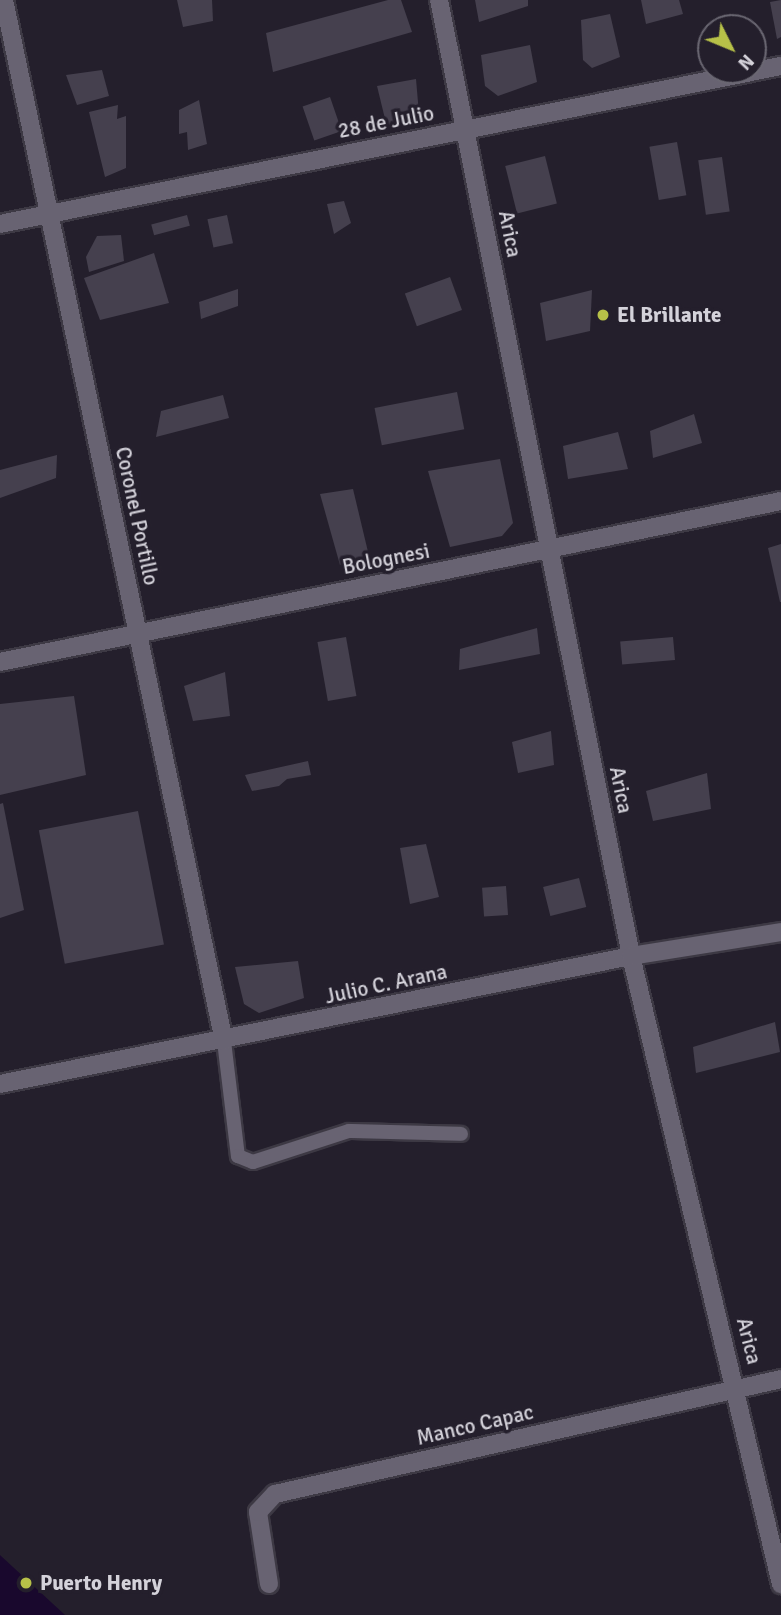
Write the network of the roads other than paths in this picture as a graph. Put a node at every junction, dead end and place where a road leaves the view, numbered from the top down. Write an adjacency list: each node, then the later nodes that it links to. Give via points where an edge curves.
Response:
1 (4, 0): 5 (street, Coronel Portillo)
2 (439, 0): 4 (street, Arica)
3 (781, 66): 4 (street, 28 de Julio)
4 (465, 129): 5 (street, 28 de Julio); 8 (street, Arica)
5 (49, 212): 6 (street, 28 de Julio); 9 (street, Coronel Portillo)
6 (0, 224)
7 (781, 501): 8 (street, Bolognesi)
8 (550, 550): 9 (street, Bolognesi); 12 (street, Arica)
9 (138, 632): 10 (street, Bolognesi); 13 (street, Coronel Portillo)
10 (0, 662)
11 (781, 932): 12 (street, Julio C. Arana)
12 (631, 956): 13 (street, Julio C. Arana); 17 (street, Arica)
13 (224, 1041): 14 (street, Julio C. Arana); 15 (lane, via 237,1156 253,1162 349,1130)
14 (0, 1084)
15 (461, 1134)
16 (781, 1379): 17 (street, Manco Capac)
17 (737, 1388): 18 (street, Manco Capac, via 275,1494 258,1512); 19 (street, Arica)
18 (269, 1584)
19 (781, 1584)

